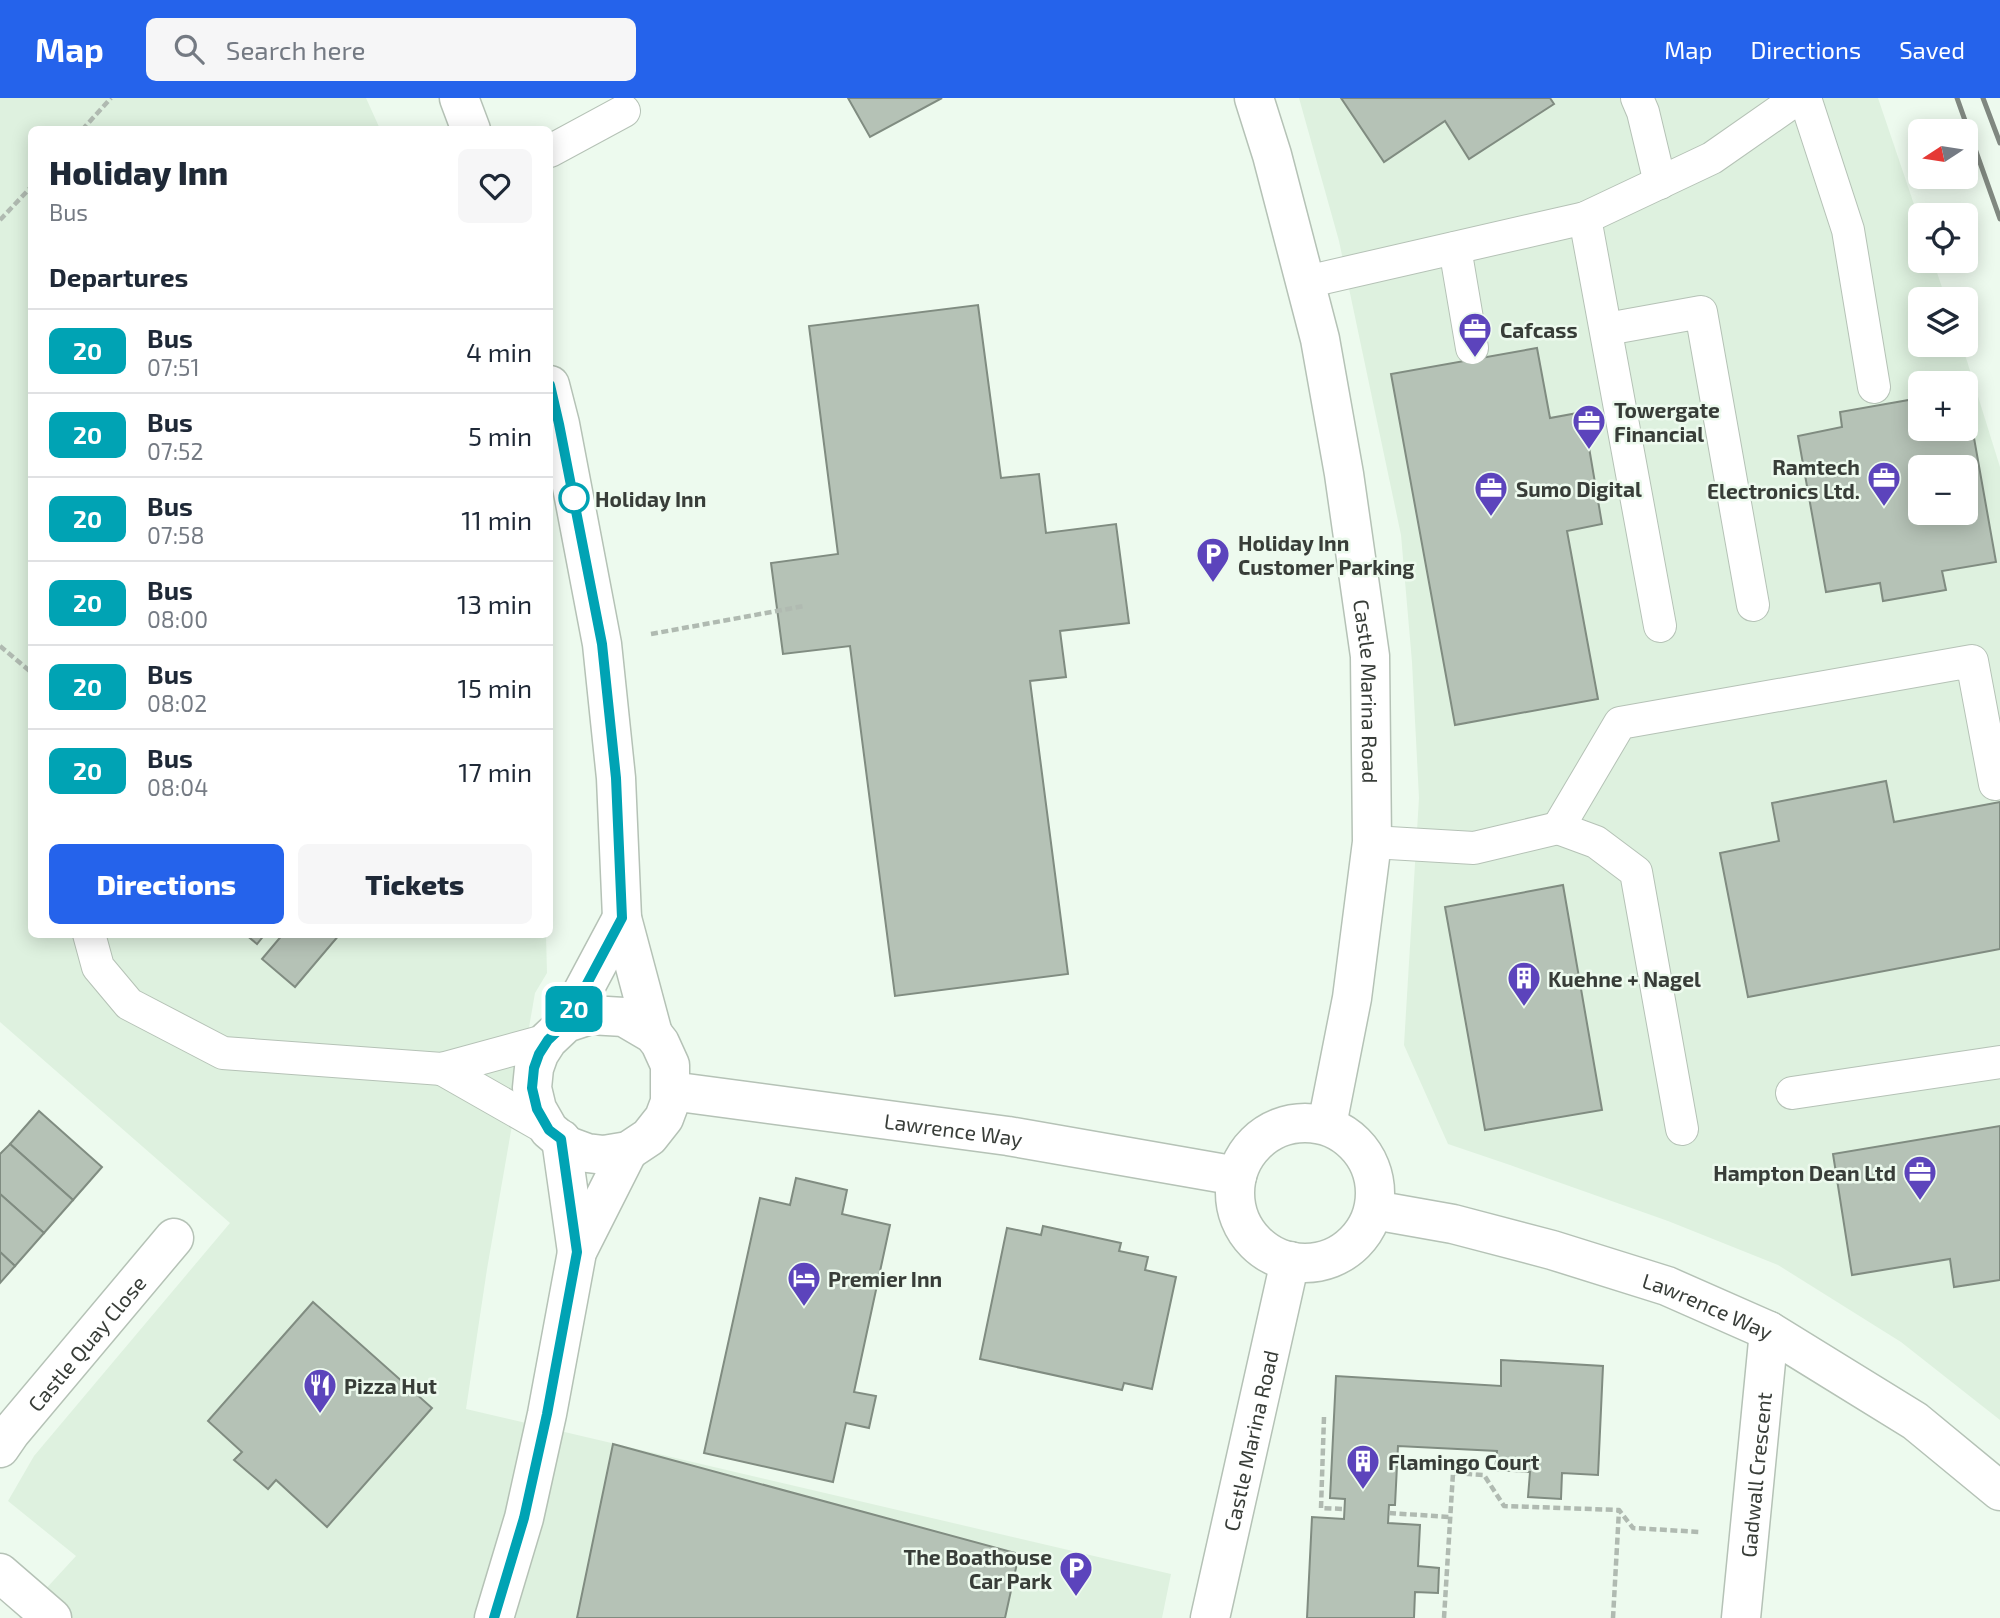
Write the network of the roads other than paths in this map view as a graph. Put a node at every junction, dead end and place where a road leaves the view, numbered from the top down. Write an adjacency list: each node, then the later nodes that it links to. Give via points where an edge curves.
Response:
1 (459, 98): 7 (street)
2 (1254, 98): 12 (street, Castle Marina Road)
3 (1637, 98): 9 (lane)
4 (1798, 98): 9 (lane, via 1712,158)
5 (1805, 98): 15 (lane, via 1848,230)
6 (624, 111): 8 (lane)
7 (470, 126)
8 (553, 149)
9 (1660, 183): 10 (lane)
10 (1585, 218): 11 (lane); 13 (lane)
11 (1455, 248): 12 (lane); 14 (lane)
12 (1306, 282): 21 (street, Castle Marina Road, via 1344,474 1370,656)
13 (1607, 329): 17 (lane, via 1701,312); 18 (lane)
14 (1472, 348)
15 (1874, 387)
16 (553, 398): 22 (street, via 602,644 616,778)
17 (1753, 605)
18 (1660, 626)
19 (1995, 784): 20 (lane, via 1972,661 1620,723)
20 (1558, 828): 21 (lane, via 1474,848); 31 (lane, via 1596,842 1636,872)
21 (1371, 842): 30 (street, Castle Marina Road, via 1352,998)
22 (622, 918): 24 (street); 25 (street)
23 (90, 938): 27 (lane, via 98,967 129,1004 223,1053)
24 (557, 1031): 25 (street, via 590,1015 624,1017); 27 (lane); 32 (street, via 539,1054 532,1088 537,1109)
25 (653, 1034): 28 (street, via 670,1065)
26 (2000, 1062): 29 (lane)
27 (442, 1069): 32 (lane)
28 (671, 1091): 33 (street, via 664,1118 649,1137); 34 (street, Lawrence Way, via 1008,1136)
29 (1793, 1093)
30 (1327, 1125): 34 (street, via 1292,1123 1270,1132 1251,1147); 35 (street, via 1345,1134 1362,1151 1373,1173)
31 (1682, 1129)
32 (555, 1135): 33 (street, via 587,1153); 37 (street)
33 (628, 1151): 37 (street)
34 (1237, 1176): 38 (street, via 1240,1217 1252,1239)
35 (1374, 1210): 38 (street, via 1368,1227 1352,1246 1332,1258); 39 (street, Lawrence Way, via 1453,1224 1552,1250 1667,1286)
36 (174, 1238): 40 (street, Castle Quay Close)
37 (577, 1252): 44 (street, via 524,1518)
38 (1290, 1261): 45 (street, Castle Marina Road)
39 (1769, 1331): 41 (street, Lawrence Way, via 1914,1421); 46 (street, Gadwall Crescent)
40 (0, 1448)
41 (2000, 1491)
42 (0, 1573): 43 (street)
43 (52, 1618)
44 (494, 1618)
45 (1210, 1618)
46 (1741, 1618)

